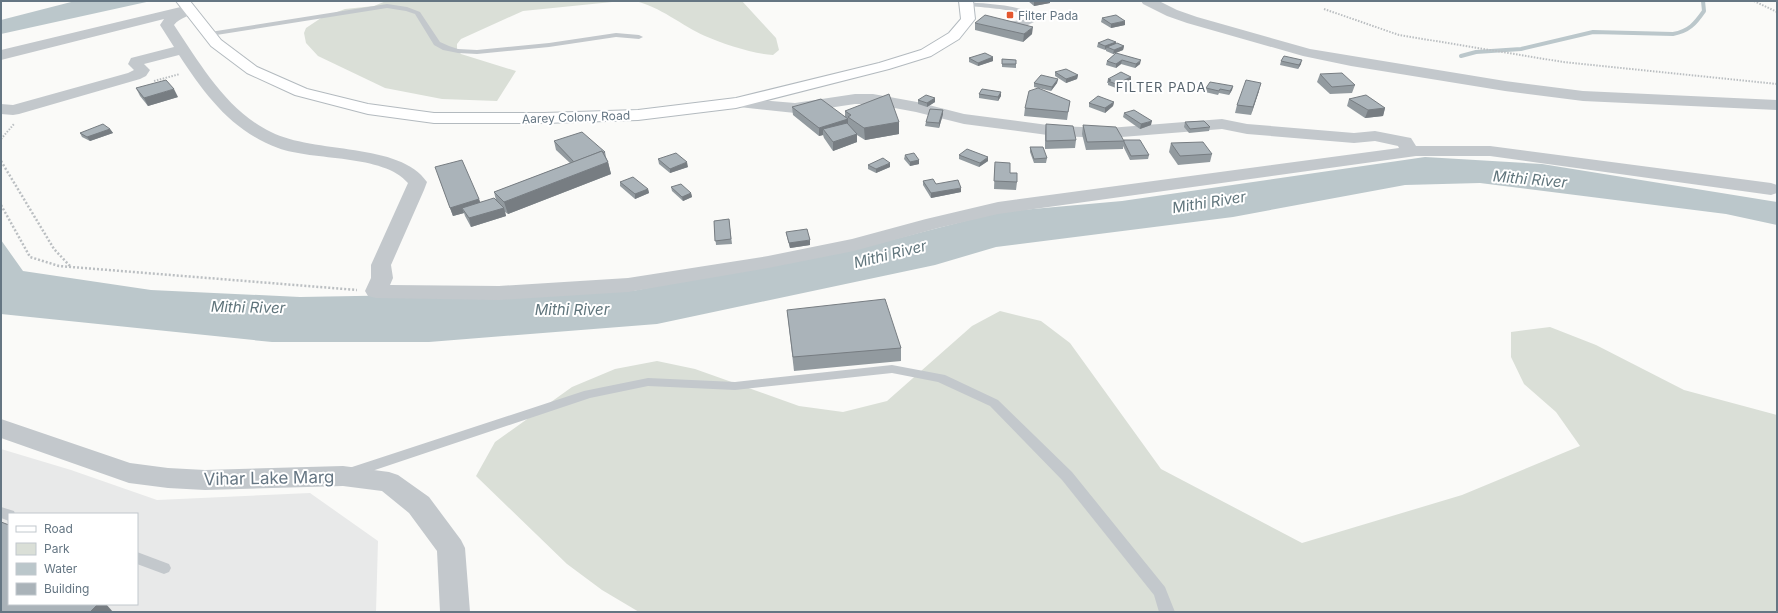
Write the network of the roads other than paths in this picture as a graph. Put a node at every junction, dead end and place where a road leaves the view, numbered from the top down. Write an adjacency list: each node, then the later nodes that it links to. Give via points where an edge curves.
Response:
1 (1148, 1): 10 (street, via 1172,13 1253,38 1308,53 1359,62 1583,96)
2 (186, 5): 5 (main road, Aarey Colony Road); 7 (street, via 167,25); 8 (street)
3 (969, 11): 4 (lane, via 1017,10 1031,15 1034,20 1018,25); 9 (main road, Aarey Colony Road, via 954,36 926,53)
4 (1003, 24)
5 (210, 34): 6 (lane, via 387,6 418,13 437,43 458,51 477,52 549,45 616,35); 9 (main road, Aarey Colony Road, via 216,43 252,70 301,92 368,109 434,118 638,115)
6 (639, 37)
7 (183, 49): 11 (street, via 136,61 142,70 134,76 13,110); 12 (street, via 203,82 231,114 261,134 287,145 367,158 415,176 417,186 381,265 382,278 376,291 499,293 628,285 854,245 998,208)
8 (1, 55)
9 (736, 103): 12 (street, via 795,108 855,99 873,99 917,107 964,120 1055,131 1109,133 1222,124 1247,129 1354,138 1375,136 1405,142)
10 (1777, 105)
11 (1, 109)
12 (1410, 152): 13 (street, via 1490,151)
13 (1771, 189)
14 (1, 428): 15 (street, Vihar Lake Marg, via 129,473 205,480)
15 (343, 476): 18 (street, Vihar Lake Marg, via 389,482 420,504 451,548); 19 (lane, via 588,394 648,382 735,386 892,369 941,378 994,403 1067,476 1160,592)
16 (138, 558): 17 (lane)
17 (164, 568)
18 (455, 612)
19 (1167, 612)

